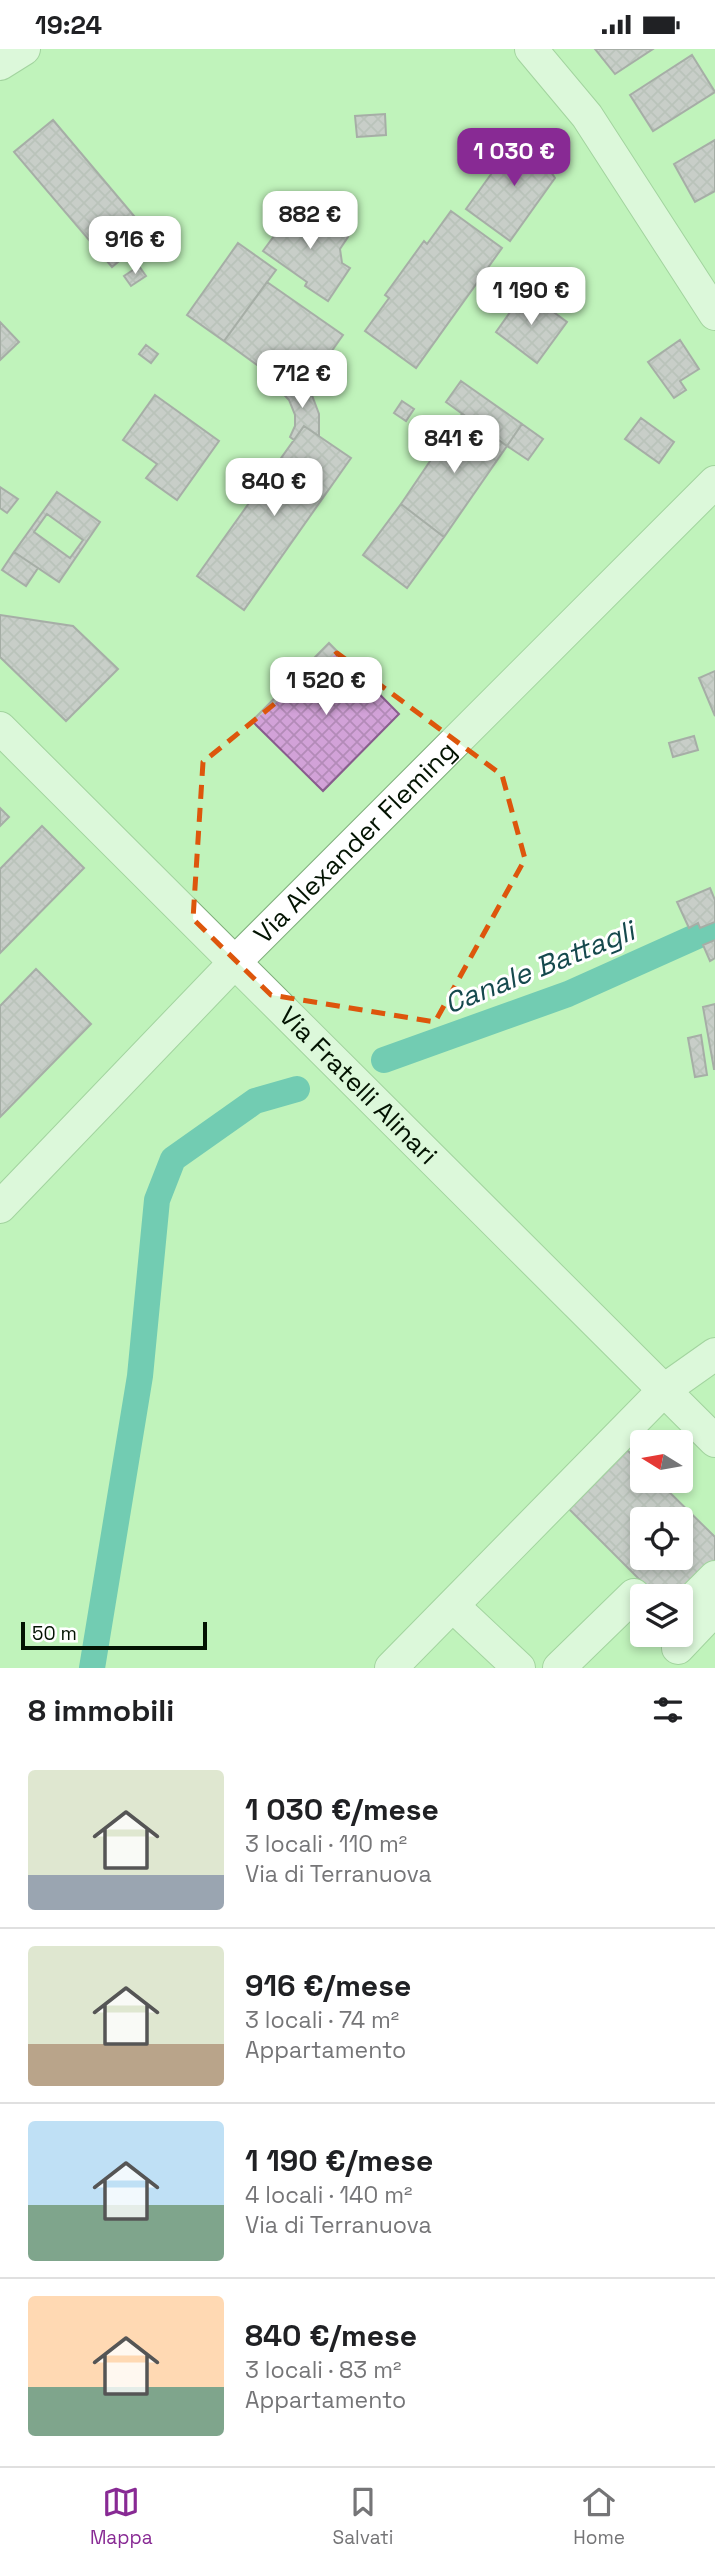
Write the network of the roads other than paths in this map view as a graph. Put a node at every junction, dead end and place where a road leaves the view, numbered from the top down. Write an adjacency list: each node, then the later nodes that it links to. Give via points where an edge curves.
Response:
1 (24, 49): 4 (street)
2 (530, 49): 5 (street)
3 (563, 49): 5 (street, via 564,67)
4 (0, 64)
5 (587, 116): 6 (street)
6 (715, 314)
7 (715, 482): 9 (street, Via Alexander Fleming)
8 (0, 729): 9 (street, Via Fratelli Alinari)
9 (236, 961): 10 (street, Via Alexander Fleming); 12 (street, Via Fratelli Alinari)
10 (0, 1207)
11 (715, 1354): 12 (street)
12 (664, 1391): 13 (street, Via Fratelli Alinari); 17 (street)
13 (715, 1441)
14 (715, 1577): 16 (street)
15 (630, 1599): 22 (street)
16 (693, 1599)
17 (453, 1606): 20 (street); 21 (street)
18 (715, 1609): 19 (street)
19 (678, 1648)
20 (391, 1668)
21 (519, 1668)
22 (559, 1668)

